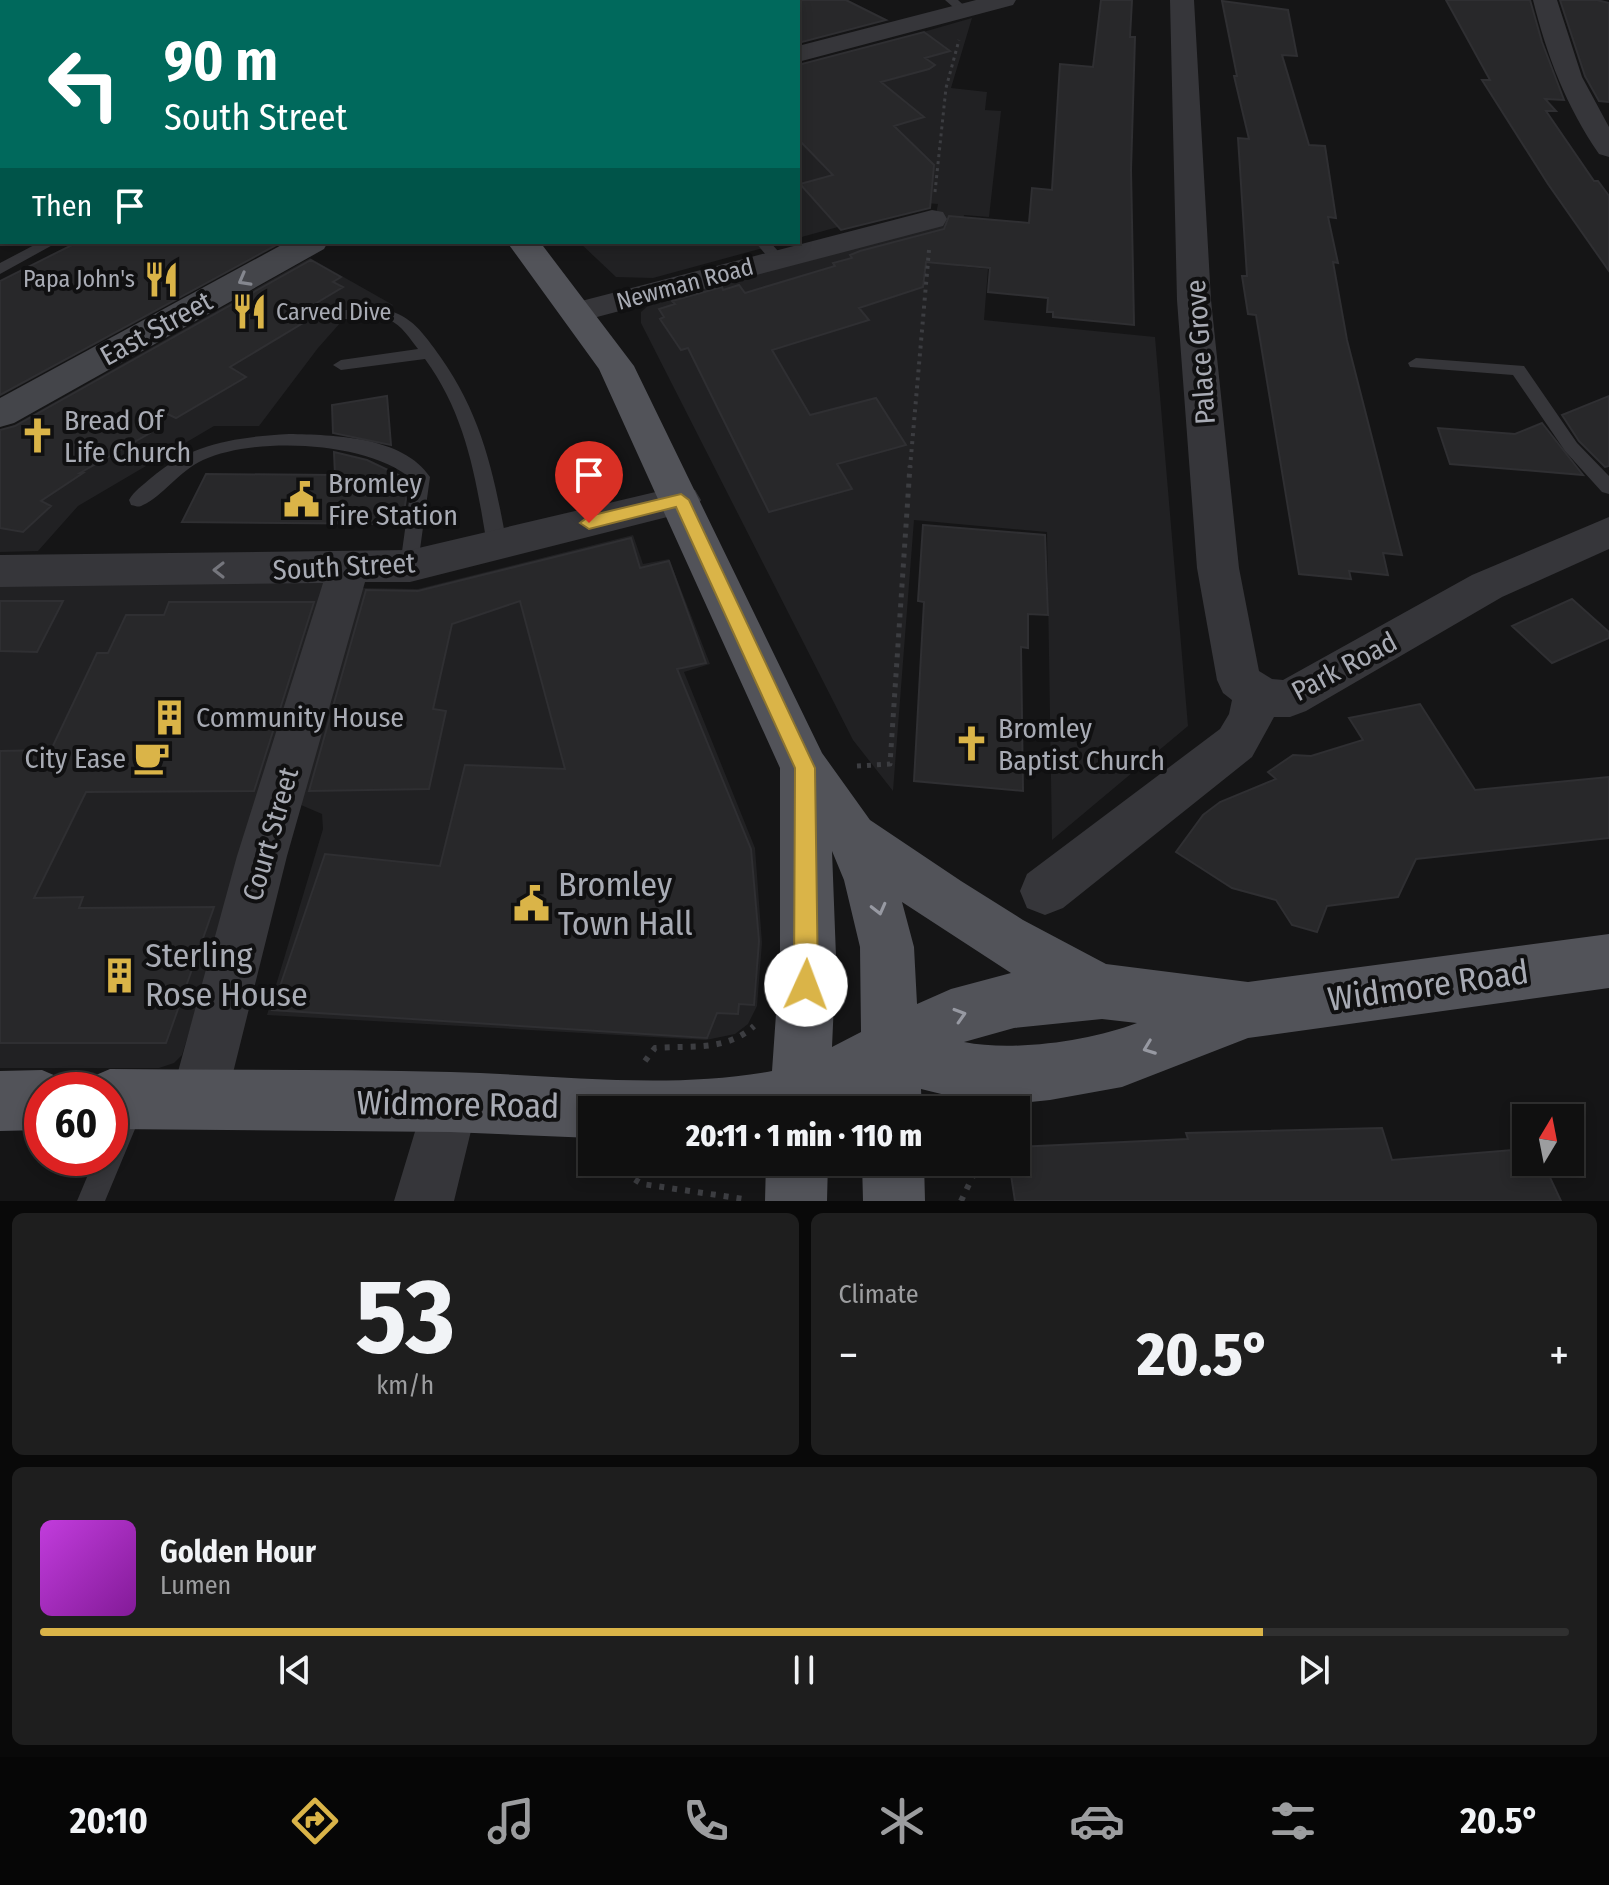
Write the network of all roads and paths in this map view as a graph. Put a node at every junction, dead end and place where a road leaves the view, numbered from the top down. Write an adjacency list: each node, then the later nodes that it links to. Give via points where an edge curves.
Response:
1 (1004, 0): 4 (street)
2 (1182, 0): 29 (street, Palace Grove, via 1194,300 1218,568 1239,680)
3 (1545, 0): 6 (street, via 1559,52)
4 (962, 7): 5 (street); 8 (path, via 946,88)
5 (800, 53)
6 (1596, 111): 7 (street)
7 (1609, 148)
8 (932, 219): 13 (street, Newman Road); 30 (path, via 890,764)
9 (47, 244): 14 (lane)
10 (308, 244): 20 (street, East Street, one-way to 20)
11 (503, 244): 12 (main road)
12 (529, 251): 15 (main road)
13 (770, 251): 15 (street, Newman Road)
14 (0, 269)
15 (578, 312): 23 (main road, via 616,366)
16 (345, 315): 17 (lane, via 385,312 398,317)
17 (429, 353): 19 (lane); 25 (lane, via 445,372 477,437)
18 (1416, 363): 21 (lane, via 1518,370 1571,447)
19 (341, 365)
20 (0, 414)
21 (1609, 487)
22 (138, 500): 26 (lane, via 165,475 208,451 267,442 370,447 412,466 421,477)
23 (681, 500): 25 (street, South Street); 30 (main road)
24 (1609, 532): 29 (street, Park Road, via 1487,586 1290,698)
25 (497, 545): 26 (street, South Street)
26 (410, 566): 27 (street, South Street)
27 (348, 569): 28 (street, South Street, one-way to 28); 45 (street, Court Street, via 262,856)
28 (0, 571)
29 (1256, 694): 32 (street, Park Road, via 1251,719 1236,743)
30 (805, 768): 31 (main road); 39 (main road, via 808,957)
31 (852, 836): 34 (main road, via 994,935); 37 (main road, one-way to 37, via 874,890 887,947)
32 (1045, 891)
33 (1609, 961): 35 (main road, Widmore Road)
34 (1102, 991): 35 (main road, Widmore Road); 37 (main road, Widmore Road, one-way to 34, via 951,1017 1014,1000)
35 (1248, 1010): 37 (main road, Widmore Road, one-way to 37, via 1122,1058 1050,1071 978,1074)
36 (761, 1018): 38 (path, via 729,1043 655,1048)
37 (890, 1050): 40 (main road, Widmore Road); 41 (main road)
38 (641, 1069)
39 (799, 1096)
40 (811, 1096)
41 (892, 1096)
42 (128, 1098): 45 (main road, Widmore Road)
43 (24, 1100): 44 (main road)
44 (0, 1101)
45 (198, 1101): 46 (main road, Widmore Road)
46 (450, 1102): 47 (main road, Widmore Road); 54 (street)
47 (578, 1108)
48 (101, 1176): 53 (lane)
49 (633, 1176): 55 (path, via 647,1186 728,1193)
50 (797, 1176): 56 (main road)
51 (893, 1176): 57 (main road)
52 (973, 1176): 58 (path)
53 (91, 1201)
54 (424, 1201)
55 (749, 1201)
56 (796, 1201)
57 (894, 1201)
58 (961, 1201)

